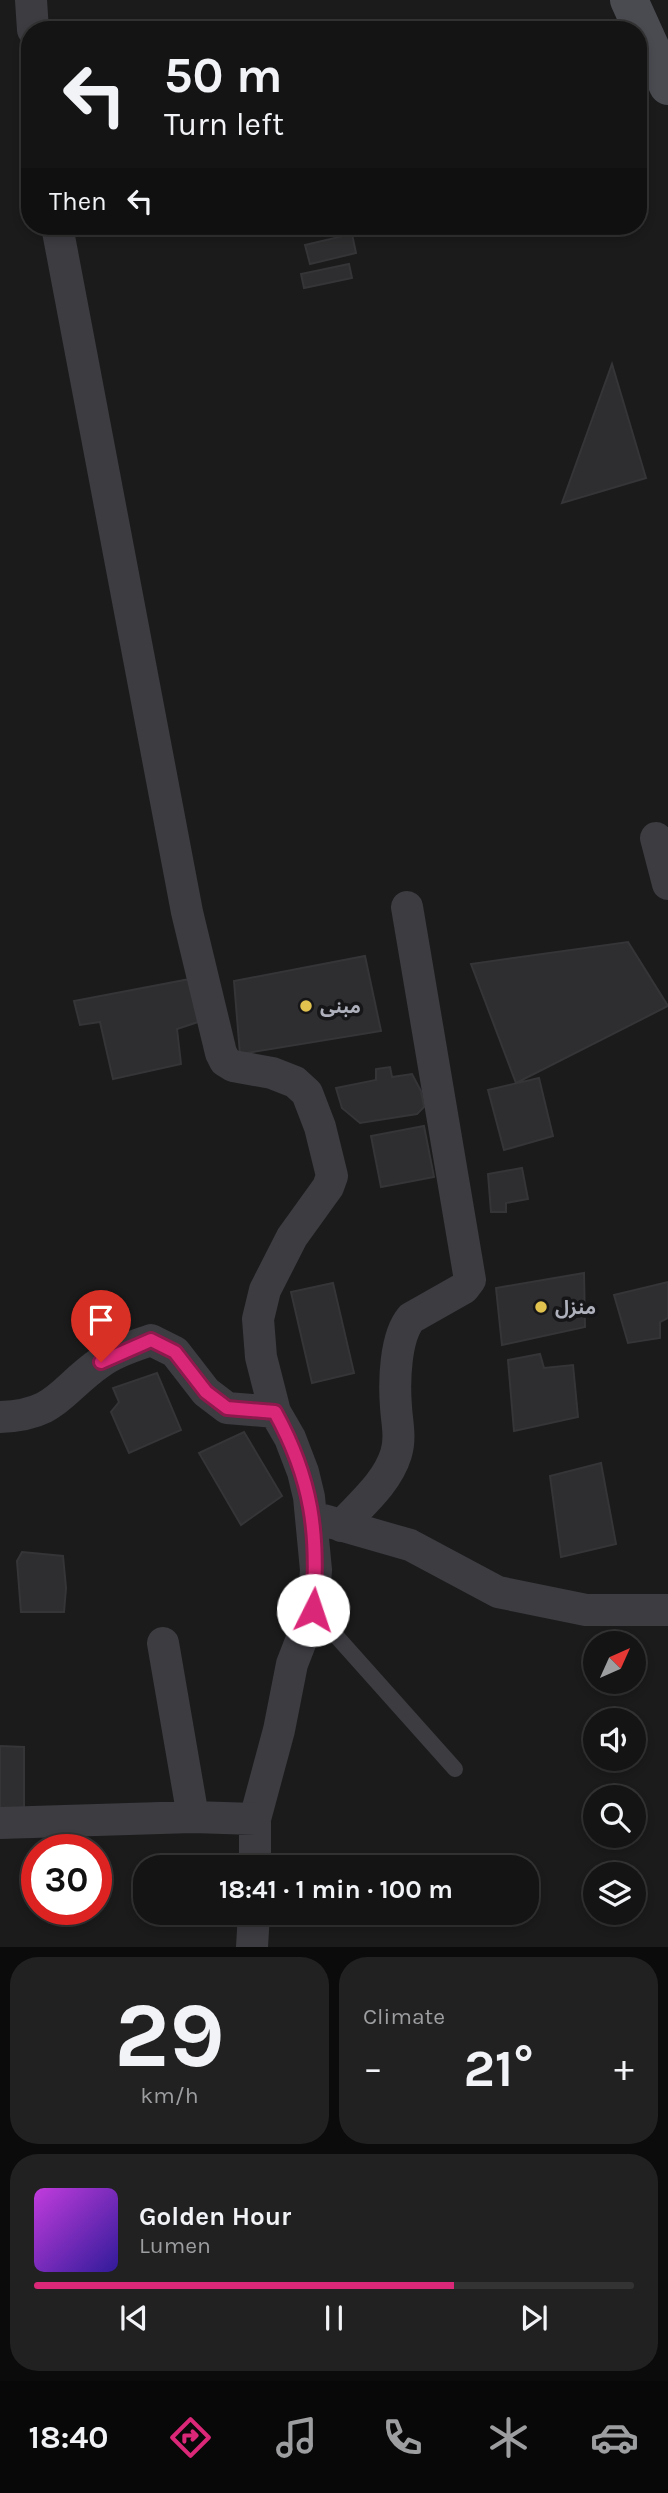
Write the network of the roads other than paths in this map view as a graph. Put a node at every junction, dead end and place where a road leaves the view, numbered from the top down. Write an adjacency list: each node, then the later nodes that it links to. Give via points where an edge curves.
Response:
1 (31, 0): 3 (street)
2 (629, 0): 4 (main road)
3 (32, 21)
4 (639, 21)
5 (647, 40): 6 (main road)
6 (668, 86)
7 (59, 235): 11 (street, via 187,912 221,1053 233,1066 272,1073 295,1082 307,1093 332,1175 292,1237 265,1290 258,1319 261,1357)
8 (656, 838): 9 (street)
9 (668, 884)
10 (407, 907): 13 (street, via 470,1280 405,1325 396,1366 397,1452 385,1478)
11 (275, 1412): 12 (street, via 227,1408 206,1392 175,1352 151,1340 101,1362 52,1405 20,1417); 13 (street)
12 (0, 1417)
13 (327, 1521): 14 (street); 15 (street, via 410,1545 498,1592 586,1610)
14 (313, 1610): 17 (lane); 19 (street, via 292,1664)
15 (668, 1610)
16 (163, 1643): 18 (street)
17 (455, 1769)
18 (193, 1817): 19 (street); 20 (street)
19 (255, 1819): 21 (street)
20 (0, 1823)
21 (255, 1855)
22 (253, 1925): 23 (street)
23 (252, 1947)

